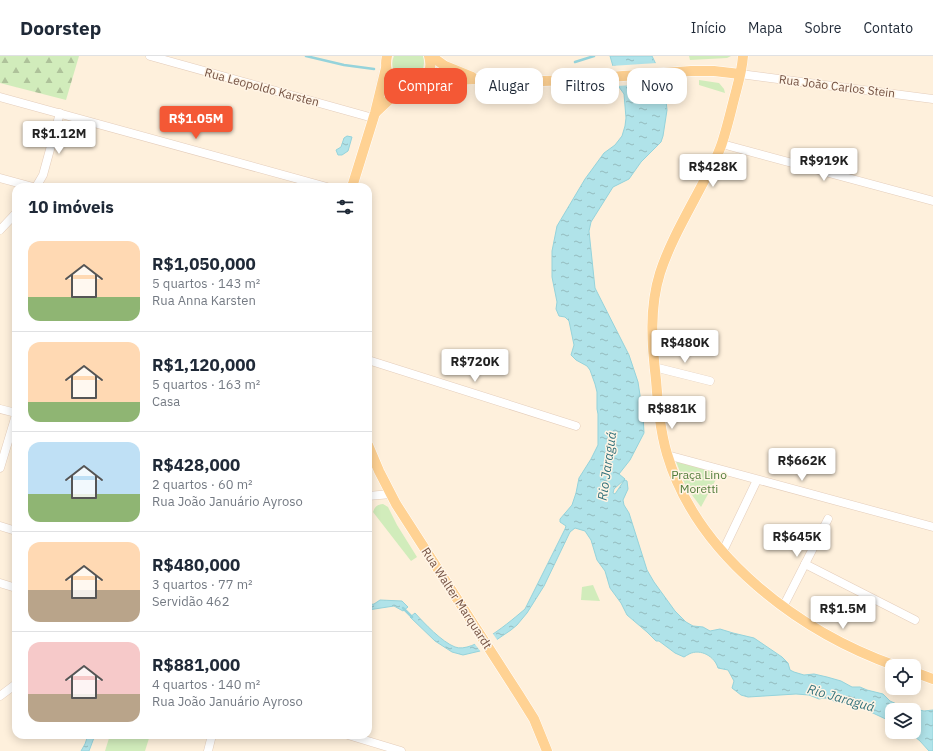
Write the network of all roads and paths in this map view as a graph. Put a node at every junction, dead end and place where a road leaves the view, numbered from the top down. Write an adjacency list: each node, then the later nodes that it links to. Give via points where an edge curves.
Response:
1 (150, 56): 13 (street, Rua Leopoldo Karsten)
2 (430, 56): 5 (main road); 7 (main road)
3 (743, 56): 6 (main road)
4 (385, 61): 13 (main road)
5 (430, 68)
6 (740, 74): 8 (main road, via 709,70); 10 (street, Rua João Carlos Stein); 14 (main road)
7 (475, 79)
8 (543, 81)
9 (0, 97): 12 (street)
10 (933, 98)
11 (385, 104): 13 (main road)
12 (60, 113): 17 (street, via 43,176); 18 (street)
13 (374, 116): 19 (main road)
14 (722, 144): 20 (street); 24 (main road, via 660,273 652,321)
15 (0, 178): 16 (street)
16 (18, 183)
17 (39, 183)
18 (313, 183)
19 (353, 183)
20 (933, 201)
21 (12, 217): 22 (street)
22 (0, 230)
23 (372, 361): 28 (street)
24 (654, 367): 25 (street); 31 (main road, via 661,430)
25 (710, 381)
26 (0, 409): 27 (street)
27 (12, 413)
28 (576, 426)
29 (12, 428): 32 (street)
30 (372, 454): 34 (main road, Rua Walter Marquardt)
31 (667, 455): 33 (street); 40 (main road, via 684,496)
32 (0, 468)
33 (757, 480): 38 (street); 40 (street)
34 (391, 494): 35 (street); 55 (main road, Rua Walter Marquardt, via 534,719)
35 (372, 496)
36 (828, 518): 41 (street)
37 (0, 526): 39 (street)
38 (933, 527)
39 (12, 530)
40 (723, 551): 44 (main road)
41 (805, 564): 44 (street); 45 (street)
42 (0, 584): 43 (street)
43 (12, 588)
44 (783, 607): 46 (main road, via 858,651)
45 (915, 620)
46 (885, 662)
47 (921, 675): 48 (main road)
48 (933, 679)
49 (12, 687): 50 (street)
50 (0, 696)
51 (211, 739): 53 (street)
52 (362, 739): 54 (street)
53 (208, 751)
54 (402, 751)
55 (547, 751)

